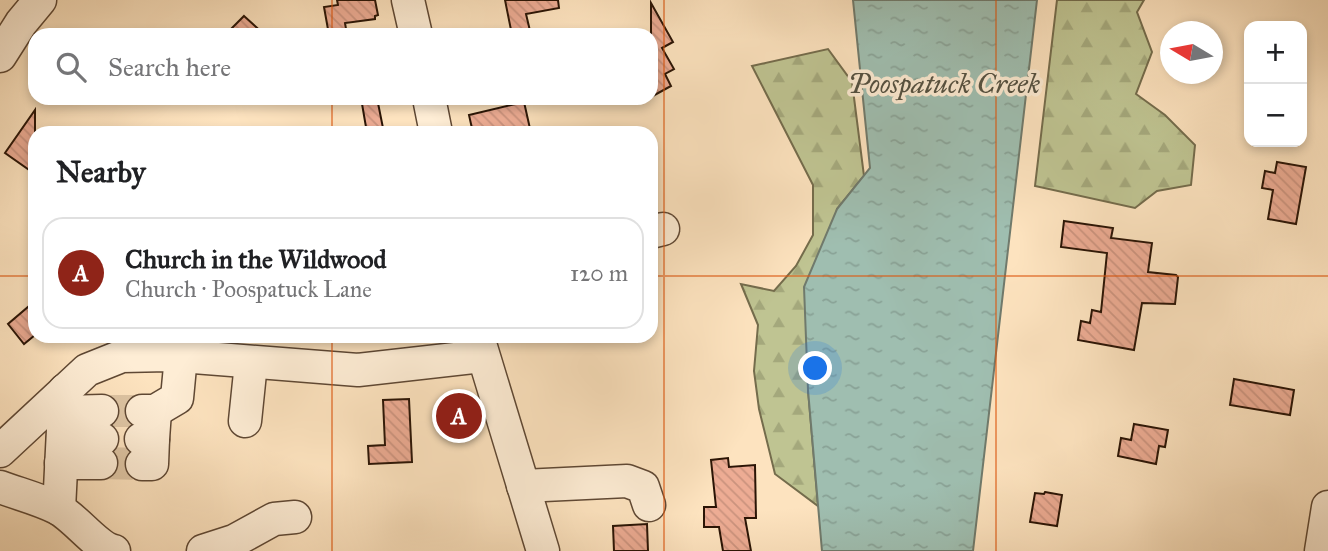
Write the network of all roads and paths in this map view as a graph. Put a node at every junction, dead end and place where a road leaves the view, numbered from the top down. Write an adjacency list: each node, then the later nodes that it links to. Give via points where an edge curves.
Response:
1 (40, 0): 4 (street)
2 (408, 0): 3 (street)
3 (414, 28)
4 (0, 56)
5 (438, 105): 6 (street)
6 (436, 126)
7 (480, 346): 9 (street, via 358,370); 14 (street)
8 (181, 356): 9 (street); 11 (street, via 122,356 87,370); 12 (street, via 177,398)
9 (251, 363): 10 (street)
10 (245, 421)
11 (63, 426): 11 (street, via 101,438); 13 (street); 18 (street)
12 (147, 433)
13 (0, 451)
14 (523, 486): 16 (street, via 627,481 643,487); 22 (street)
15 (0, 487): 18 (street)
16 (649, 505)
17 (1328, 507): 23 (street)
18 (59, 509): 21 (street, via 106,550)
19 (295, 517): 20 (street, via 274,519)
20 (214, 549)
21 (114, 551)
22 (543, 551)
23 (1321, 551)

